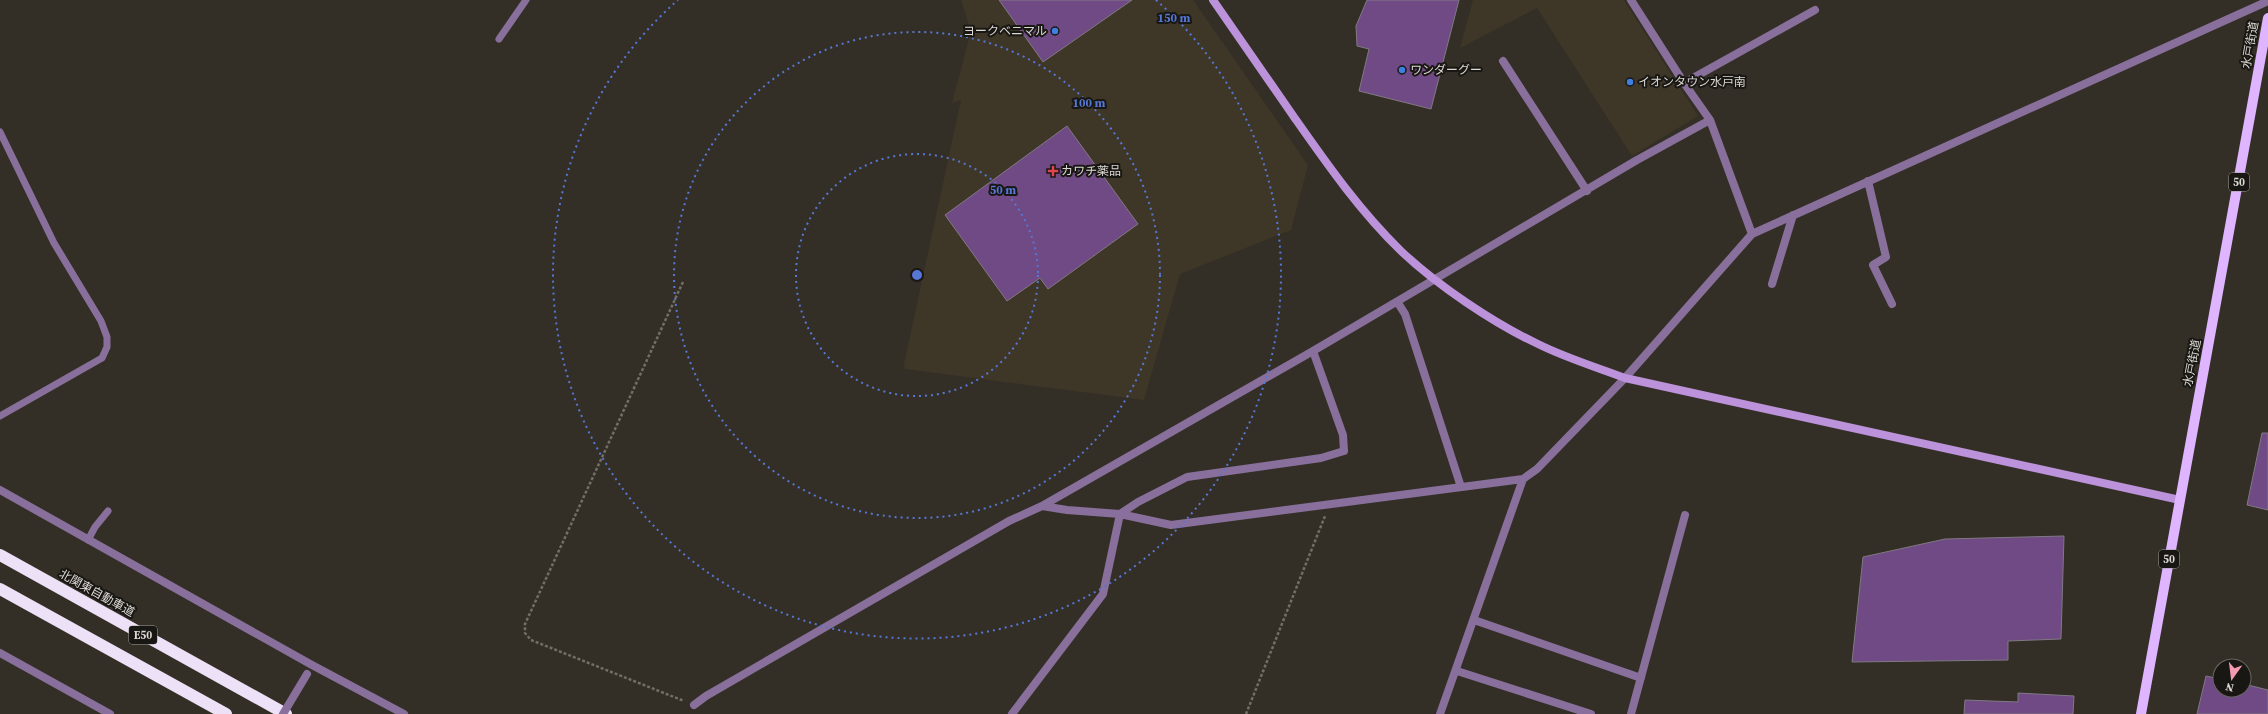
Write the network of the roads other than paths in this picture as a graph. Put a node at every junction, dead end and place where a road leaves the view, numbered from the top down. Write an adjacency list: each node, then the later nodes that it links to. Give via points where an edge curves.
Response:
1 (526, 0): 7 (lane)
2 (1213, 0): 17 (street, via 1337,179 1402,251)
3 (1631, 0): 10 (street)
4 (2268, 1): 13 (street)
5 (1815, 10): 10 (street)
6 (2268, 18): 8 (main road, 水戸街道 / 50)
7 (499, 39)
8 (2266, 39): 27 (main road, 水戸街道 / 50)
9 (1502, 61): 14 (street)
10 (1684, 83): 11 (street)
11 (1710, 120): 14 (street); 16 (street)
12 (0, 132): 23 (lane, via 54,243 101,321 107,342 102,358)
13 (1868, 181): 15 (street); 20 (street, via 1886,257 1873,265)
14 (1587, 191): 17 (street)
15 (1793, 215): 16 (street); 18 (street)
16 (1752, 234): 22 (street)
17 (1436, 281): 19 (street); 22 (street, via 1536,344)
18 (1772, 284)
19 (1398, 303): 21 (street); 25 (street, via 1405,314)
20 (1892, 304)
21 (1314, 352): 28 (street); 30 (street, via 1343,435 1344,452 1321,458 1188,477)
22 (1625, 378): 24 (street, via 1537,469); 27 (street)
23 (0, 416)
24 (1523, 479): 25 (street); 35 (street)
25 (1461, 487): 30 (street, via 1171,525)
26 (0, 490): 32 (street)
27 (2180, 500): 49 (main road, 水戸街道 / 50)
28 (1042, 506): 30 (street); 40 (street, via 1009,521 858,607)
29 (108, 511): 32 (lane)
30 (1120, 514): 45 (street, via 1103,594)
31 (1685, 515): 39 (street)
32 (88, 540): 37 (street)
33 (0, 555): 43 (highway, 北関東自動車道 / E50)
34 (0, 589): 42 (highway, E50)
35 (1474, 620): 38 (street); 39 (street)
36 (0, 653): 41 (street)
37 (312, 665): 43 (street, bridge); 44 (street)
38 (1457, 671): 46 (street); 47 (street)
39 (1641, 678): 48 (street)
40 (694, 705)
41 (110, 714)
42 (226, 714)
43 (284, 714)
44 (404, 714)
45 (1012, 714)
46 (1440, 714)
47 (1591, 714)
48 (1631, 714)
49 (2141, 714)

